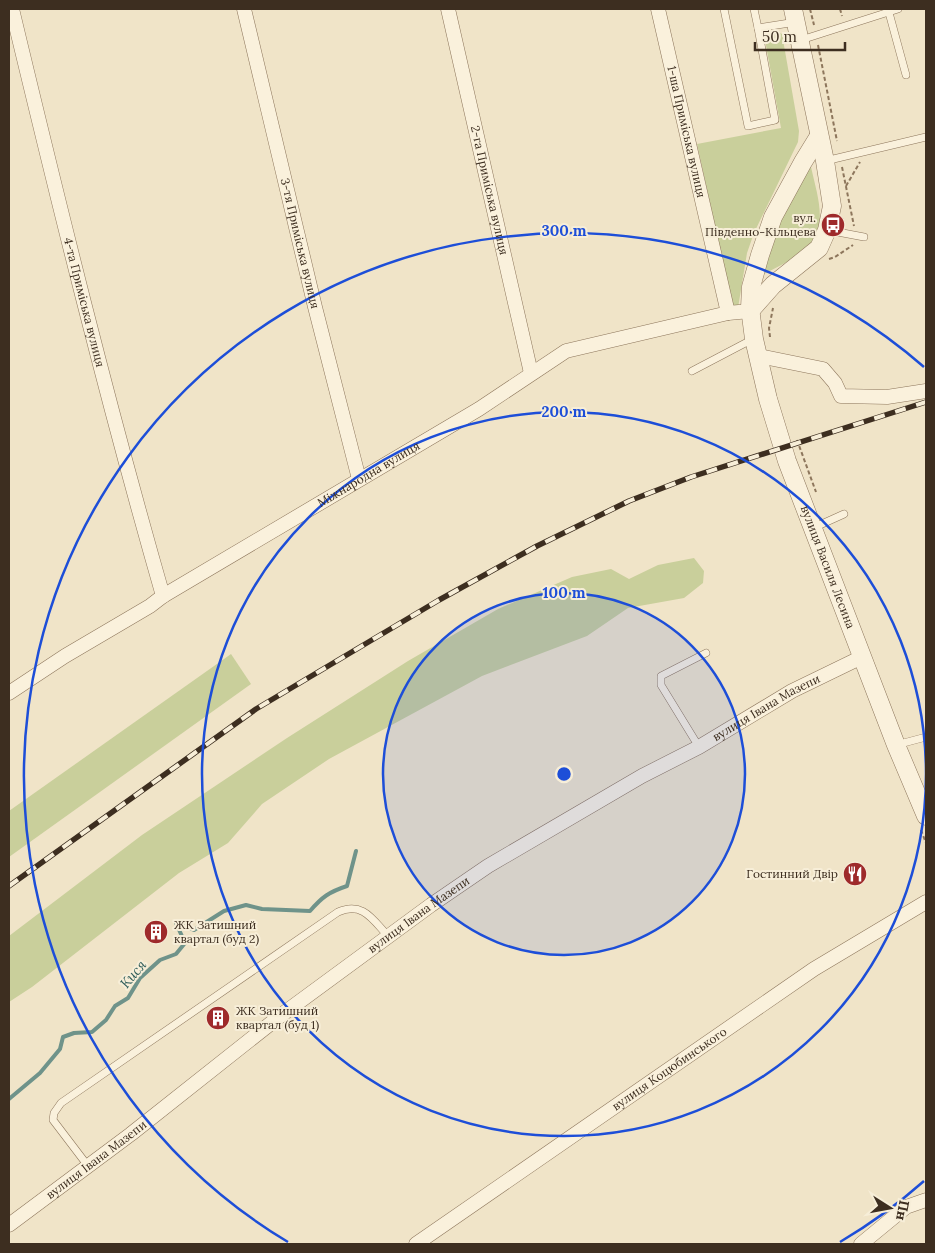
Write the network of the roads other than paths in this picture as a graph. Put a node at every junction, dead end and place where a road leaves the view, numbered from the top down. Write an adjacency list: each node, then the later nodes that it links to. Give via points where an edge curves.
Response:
1 (12, 9): 27 (street, 4-та Приміська вулиця, via 76,273)
2 (244, 9): 24 (street, 3-тя Приміська вулиця)
3 (448, 9): 22 (street, 2-га Приміська вулиця)
4 (658, 9): 19 (street, 1-ша Приміська вулиця)
5 (724, 9): 10 (lane, via 748,126 775,120)
6 (754, 9): 10 (lane)
7 (898, 9): 8 (lane)
8 (888, 10): 11 (lane); 12 (lane)
9 (794, 15): 10 (lane); 11 (street)
10 (758, 28)
11 (800, 40): 13 (street)
12 (906, 75)
13 (819, 136): 15 (street); 18 (street, вулиця Василя Лесина, via 773,217 751,287)
14 (926, 137): 15 (lane)
15 (825, 161): 16 (street, via 832,206)
16 (826, 230): 17 (lane); 18 (street, via 819,248 773,285)
17 (864, 237)
18 (750, 311): 19 (street, Міжнародна вулиця); 20 (street, вулиця Василя Лесина)
19 (728, 313): 22 (street, Міжнародна вулиця, via 566,350)
20 (756, 348): 21 (lane); 23 (street, via 823,369 841,396 887,397); 26 (street, вулиця Василя Лесина, via 785,454)
21 (692, 371)
22 (531, 374): 24 (street, Міжнародна вулиця, via 479,409)
23 (926, 391)
24 (359, 479): 27 (street, Міжнародна вулиця)
25 (844, 514): 26 (lane)
26 (813, 528): 29 (street, вулиця Василя Лесина)
27 (163, 596): 30 (street, Міжнародна вулиця)
28 (706, 653): 33 (lane, via 661,676 660,681)
29 (862, 657): 32 (street, вулиця Василя Лесина); 33 (street, вулиця Івана Мазепи, via 792,690)
30 (9, 692)
31 (926, 737): 32 (lane)
32 (896, 745): 34 (street, вулиця Василя Лесина)
33 (699, 747): 36 (street, вулиця Івана Мазепи, via 642,776 488,866)
34 (923, 821)
35 (926, 902): 40 (street, вулиця Коцюбинського, via 814,969)
36 (388, 936): 37 (street, вулиця Івана Мазепи); 37 (lane, via 364,910 348,907 338,912 61,1103 53,1120)
37 (88, 1166): 39 (street, вулиця Івана Мазепи)
38 (926, 1200): 41 (street, via 906,1208)
39 (9, 1225)
40 (416, 1244)
41 (861, 1244)

